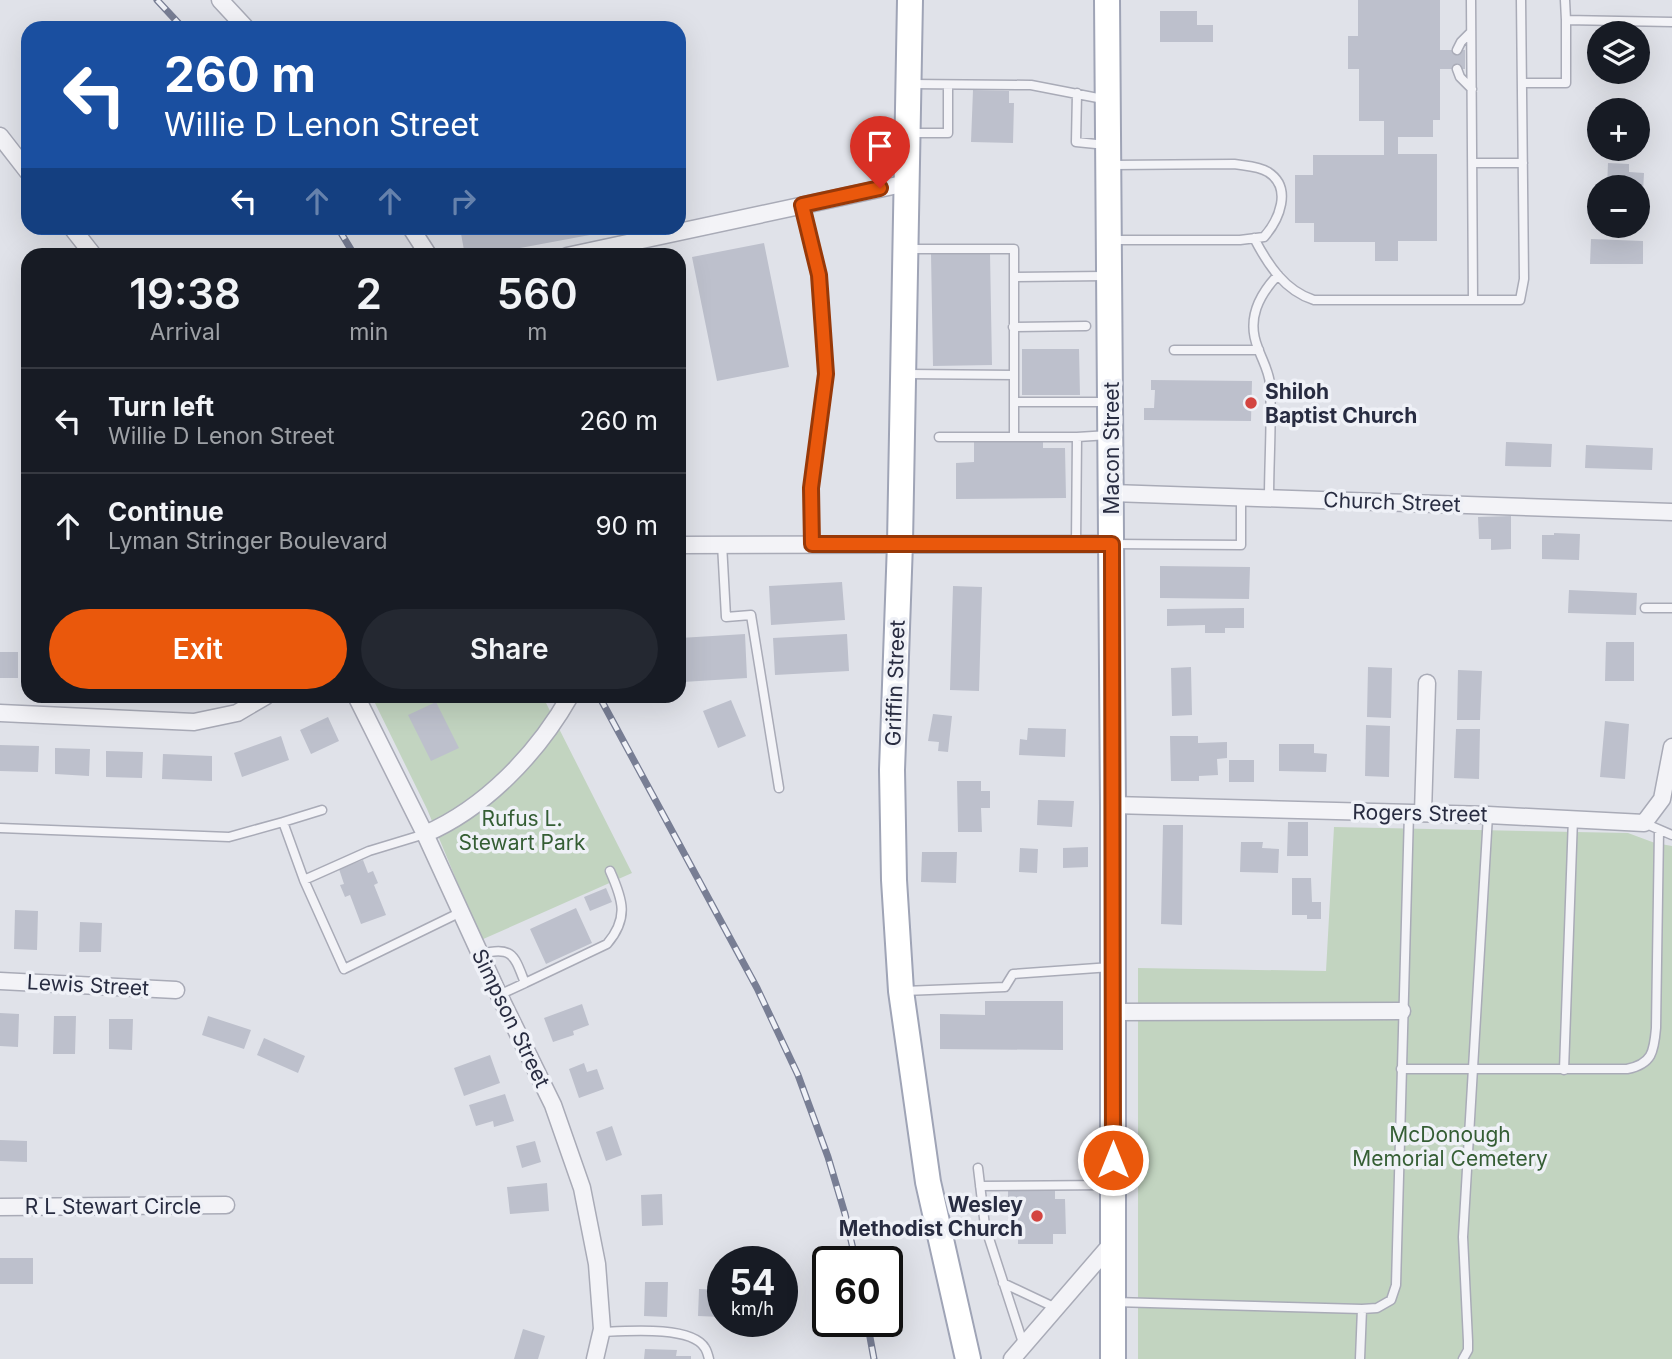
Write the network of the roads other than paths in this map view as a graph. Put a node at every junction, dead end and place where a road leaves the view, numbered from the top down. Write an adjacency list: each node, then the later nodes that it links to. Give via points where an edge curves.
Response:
1 (220, 0): 8 (street)
2 (910, 0): 14 (main road, Griffin Street)
3 (1107, 0): 18 (main road, Macon Street)
4 (1471, 0): 10 (lane)
5 (1521, 0): 13 (lane)
6 (1565, 0): 7 (lane)
7 (1566, 20): 9 (lane); 13 (lane, via 1566,83)
8 (240, 21)
9 (1672, 22)
10 (1471, 32): 11 (lane); 16 (lane)
11 (1457, 50)
12 (1457, 69): 16 (lane)
13 (1522, 83): 24 (lane)
14 (908, 84): 15 (lane); 19 (main road, Griffin Street)
15 (948, 85): 17 (lane, via 1031,85); 19 (lane, via 948,133)
16 (1472, 89): 23 (lane)
17 (1077, 93): 18 (lane); 21 (lane, via 1076,142)
18 (1108, 100): 21 (main road, Macon Street)
19 (907, 133): 25 (main road, Griffin Street)
20 (0, 136): 22 (street)
21 (1109, 155): 29 (lane, via 1266,170 1279,184 1281,208 1264,237); 30 (main road, Macon Street)
22 (21, 163)
23 (1473, 163): 24 (lane); 36 (lane)
24 (1522, 163): 36 (lane, via 1524,279 1520,300)
25 (906, 183): 26 (street); 32 (main road, Griffin Street)
26 (802, 205): 27 (street); 55 (lane, via 819,275 826,374 811,488)
27 (686, 230)
28 (664, 235): 31 (street)
29 (1254, 238): 30 (lane); 33 (lane)
30 (1110, 240): 34 (main road, Macon Street)
31 (604, 248)
32 (905, 249): 35 (lane, via 1014,249); 41 (main road, Griffin Street)
33 (1278, 275): 36 (lane, via 1294,292 1314,300); 40 (lane, via 1257,301 1254,329)
34 (1110, 276): 35 (lane); 44 (main road, Macon Street)
35 (1014, 277): 38 (lane)
36 (1474, 300)
37 (1087, 326): 38 (lane)
38 (1013, 327): 42 (lane)
39 (1174, 350): 40 (lane)
40 (1259, 351): 51 (lane, via 1269,375 1272,418)
41 (903, 374): 42 (lane); 53 (main road, Griffin Street)
42 (1014, 375): 43 (lane)
43 (1014, 402): 44 (lane); 46 (lane)
44 (1111, 402): 45 (main road, Macon Street)
45 (1111, 434): 48 (lane); 49 (main road, Macon Street)
46 (1014, 436): 47 (lane); 48 (lane)
47 (939, 437)
48 (1077, 437): 56 (lane)
49 (1112, 494): 50 (street, Church Street); 57 (main road, Macon Street)
50 (1241, 497): 51 (street, Church Street); 57 (lane, via 1241,545)
51 (1269, 498): 52 (street, Church Street)
52 (1672, 512)
53 (900, 543): 55 (street); 56 (street); 86 (main road, Griffin Street, via 892,770)
54 (722, 544): 55 (street); 58 (street); 67 (lane, via 726,617 751,615)
55 (812, 544)
56 (1076, 544): 57 (street)
57 (1112, 544): 68 (main road, Macon Street)
58 (686, 545)
59 (1645, 608): 60 (lane)
60 (1672, 608)
61 (1427, 683): 70 (street)
62 (254, 703): 65 (street, via 237,713 194,722)
63 (360, 703): 76 (street, Simpson Street)
64 (566, 703): 76 (street, via 506,778 453,822)
65 (0, 713)
66 (1672, 747): 74 (street, via 1662,799)
67 (779, 788)
68 (1113, 806): 70 (street, Rogers Street); 82 (main road, Macon Street)
69 (322, 810): 73 (lane)
70 (1416, 813): 71 (street, Rogers Street); 88 (lane)
71 (1488, 815): 72 (street, Rogers Street); 91 (lane)
72 (1573, 818): 74 (street, Rogers Street); 92 (lane)
73 (283, 822): 75 (lane, via 222,837); 79 (lane)
74 (1651, 827): 77 (lane); 92 (lane, via 1656,1028 1652,1053 1639,1067)
75 (0, 828)
76 (425, 834): 79 (lane, via 369,851); 80 (street, Simpson Street)
77 (1672, 835)
78 (610, 871): 84 (lane, via 623,910 615,935 607,944)
79 (304, 880): 80 (lane, via 344,969)
80 (461, 912): 81 (street, Simpson Street)
81 (480, 954): 84 (lane, via 505,951 514,956); 87 (street, Simpson Street)
82 (1113, 967): 86 (lane, via 1013,974 1005,987); 89 (main road, Macon Street)
83 (0, 981): 85 (street, Lewis Street)
84 (525, 983): 87 (lane)
85 (176, 990)
86 (901, 991): 99 (main road, Griffin Street, via 928,1182)
87 (499, 995): 105 (street, Simpson Street, via 554,1105 582,1188 597,1264)
88 (1402, 1011): 89 (street); 90 (lane)
89 (1114, 1012): 94 (main road, Macon Street)
90 (1401, 1069): 91 (lane); 104 (lane, via 1396,1285 1386,1305)
91 (1473, 1070): 92 (lane); 107 (lane, via 1463,1237)
92 (1564, 1070)
93 (978, 1168): 95 (lane)
94 (1113, 1185): 95 (lane); 100 (main road, Macon Street)
95 (980, 1186): 98 (lane)
96 (226, 1205): 97 (street, R L Stewart Circle)
97 (0, 1207)
98 (985, 1226): 99 (lane); 101 (lane)
99 (940, 1234): 110 (main road, Griffin Street)
100 (1113, 1242): 102 (main road, Macon Street); 103 (street)
101 (1003, 1283): 103 (lane); 106 (lane)
102 (1113, 1302): 104 (lane); 112 (main road, Macon Street)
103 (1056, 1308): 106 (street)
104 (1362, 1309): 113 (lane)
105 (601, 1332): 108 (street, Simpson Street); 109 (lane, via 677,1334 700,1342)
106 (1024, 1346): 111 (street)
107 (1465, 1358)
108 (595, 1359)
109 (709, 1359)
110 (968, 1359)
111 (1012, 1359)
112 (1113, 1359)
113 (1360, 1359)

